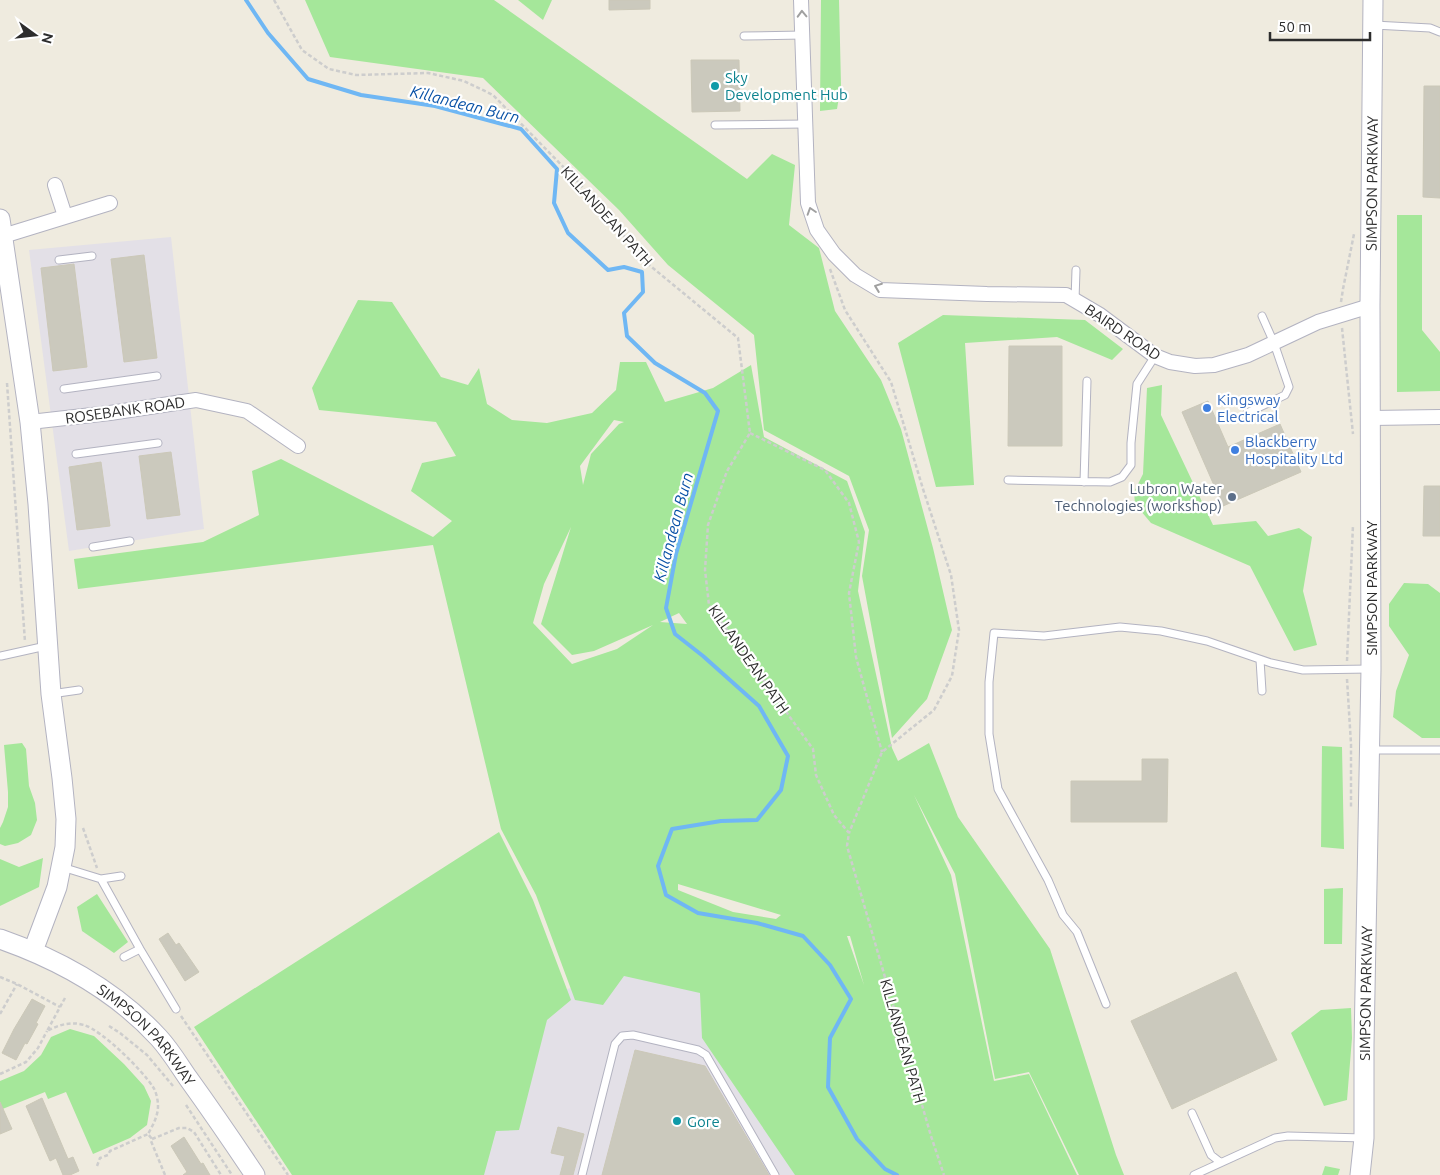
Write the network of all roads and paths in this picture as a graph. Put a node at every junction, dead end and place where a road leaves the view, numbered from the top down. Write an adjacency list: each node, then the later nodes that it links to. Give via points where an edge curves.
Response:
1 (274, 0): 33 (path, KILLANDEAN PATH, via 302,50 329,69 356,75 428,73 464,81 493,94 579,183 648,264 738,338)
2 (802, 0): 6 (street, BAIRD ROAD, one-way to 2)
3 (1373, 0): 4 (main road, SIMPSON PARKWAY)
4 (1373, 25): 5 (lane, via 1430,28); 20 (main road, SIMPSON PARKWAY)
5 (1440, 32)
6 (803, 34): 7 (lane); 8 (street, BAIRD ROAD)
7 (744, 36)
8 (806, 124): 9 (lane); 15 (street, BAIRD ROAD, one-way to 8, via 817,230 808,203)
9 (715, 125)
10 (56, 185): 12 (street)
11 (110, 203): 12 (street)
12 (65, 216): 13 (street)
13 (1, 227): 32 (main road)
14 (1354, 231): 21 (path)
15 (834, 254): 19 (street, BAIRD ROAD, one-way to 15, via 1066,295 880,290 855,275); 54 (path, via 827,263 845,310 892,382 951,575 959,630 952,676 934,710)
16 (92, 256): 17 (lane)
17 (59, 260)
18 (1076, 270): 19 (lane)
19 (1076, 300): 24 (street, BAIRD ROAD)
20 (1370, 306): 21 (street, BAIRD ROAD); 30 (main road, SIMPSON PARKWAY)
21 (1340, 315): 23 (street, BAIRD ROAD); 34 (path)
22 (1262, 316): 23 (lane)
23 (1274, 343): 24 (street, BAIRD ROAD, via 1214,365 1195,366); 29 (lane, via 1289,387 1285,395)
24 (1155, 356): 39 (lane, via 1137,384 1131,465 1122,477 1110,482)
25 (6, 375): 44 (path)
26 (157, 376): 28 (lane)
27 (1087, 381): 39 (lane)
28 (64, 389)
29 (1246, 412)
30 (1370, 418): 31 (street); 48 (main road, SIMPSON PARKWAY)
31 (1440, 418)
32 (30, 422): 36 (street, ROSEBANK ROAD, via 196,400 247,410); 43 (main road)
33 (750, 433): 54 (path, via 825,470 849,503 859,542 849,593 856,657); 57 (path, KILLANDEAN PATH, via 727,471 708,525 705,570 709,604 813,749 816,775 834,815)
34 (1353, 435)
35 (158, 443): 37 (lane)
36 (298, 446)
37 (76, 454)
38 (1008, 480): 39 (lane)
39 (1084, 482)
40 (1354, 521): 47 (path)
41 (130, 541): 42 (lane)
42 (93, 547)
43 (47, 646): 44 (lane); 51 (main road)
44 (26, 651): 45 (lane)
45 (1, 656)
46 (1260, 660): 47 (lane, via 1304,670); 50 (lane); 68 (lane, via 1207,641 1161,630 1120,627 1044,636 994,633 989,682 989,734 998,789 1063,914 1077,932)
47 (1346, 669): 48 (lane); 55 (path)
48 (1371, 669): 52 (main road, SIMPSON PARKWAY)
49 (79, 690): 51 (lane)
50 (1262, 691)
51 (51, 694): 56 (main road)
52 (1369, 750): 53 (lane); 79 (main road, SIMPSON PARKWAY)
53 (1440, 750)
54 (882, 752): 57 (path)
55 (1351, 814)
56 (66, 819): 58 (main road); 60 (path, via 78,818)
57 (849, 833): 90 (path, KILLANDEAN PATH, via 847,846)
58 (62, 867): 60 (lane); 63 (main road)
59 (121, 876): 60 (lane)
60 (101, 879): 62 (lane)
61 (0, 939): 63 (main road, SIMPSON PARKWAY)
62 (140, 948): 64 (lane); 70 (lane)
63 (33, 951): 86 (main road, SIMPSON PARKWAY, via 96,984 160,1039)
64 (124, 958)
65 (0, 977): 66 (path)
66 (17, 984): 69 (path); 71 (path)
67 (65, 998): 69 (path)
68 (1106, 1004)
69 (60, 1007): 73 (path)
70 (176, 1009): 87 (path)
71 (0, 1014)
72 (109, 1026): 75 (path, via 147,1055)
73 (47, 1031): 74 (path, via 26,1062); 78 (path, via 70,1023 84,1026 99,1032 131,1061 154,1088 158,1106)
74 (0, 1074)
75 (177, 1091)
76 (182, 1098): 85 (path)
77 (1192, 1113): 81 (lane, via 1211,1155)
78 (148, 1134): 80 (path); 82 (path, via 110,1151 100,1158)
79 (1364, 1138): 81 (lane, via 1275,1138); 92 (main road, SIMPSON PARKWAY)
80 (152, 1140): 83 (path); 84 (path, via 179,1128 188,1128 194,1132)
81 (1220, 1162): 91 (lane)
82 (97, 1166)
83 (165, 1175)
84 (221, 1175)
85 (232, 1175)
86 (254, 1175)
87 (288, 1175)
88 (582, 1175): 89 (lane, via 615,1044 622,1036 633,1035 698,1050 706,1055)
89 (775, 1175)
90 (944, 1175)
91 (1194, 1175)
92 (1360, 1175)

